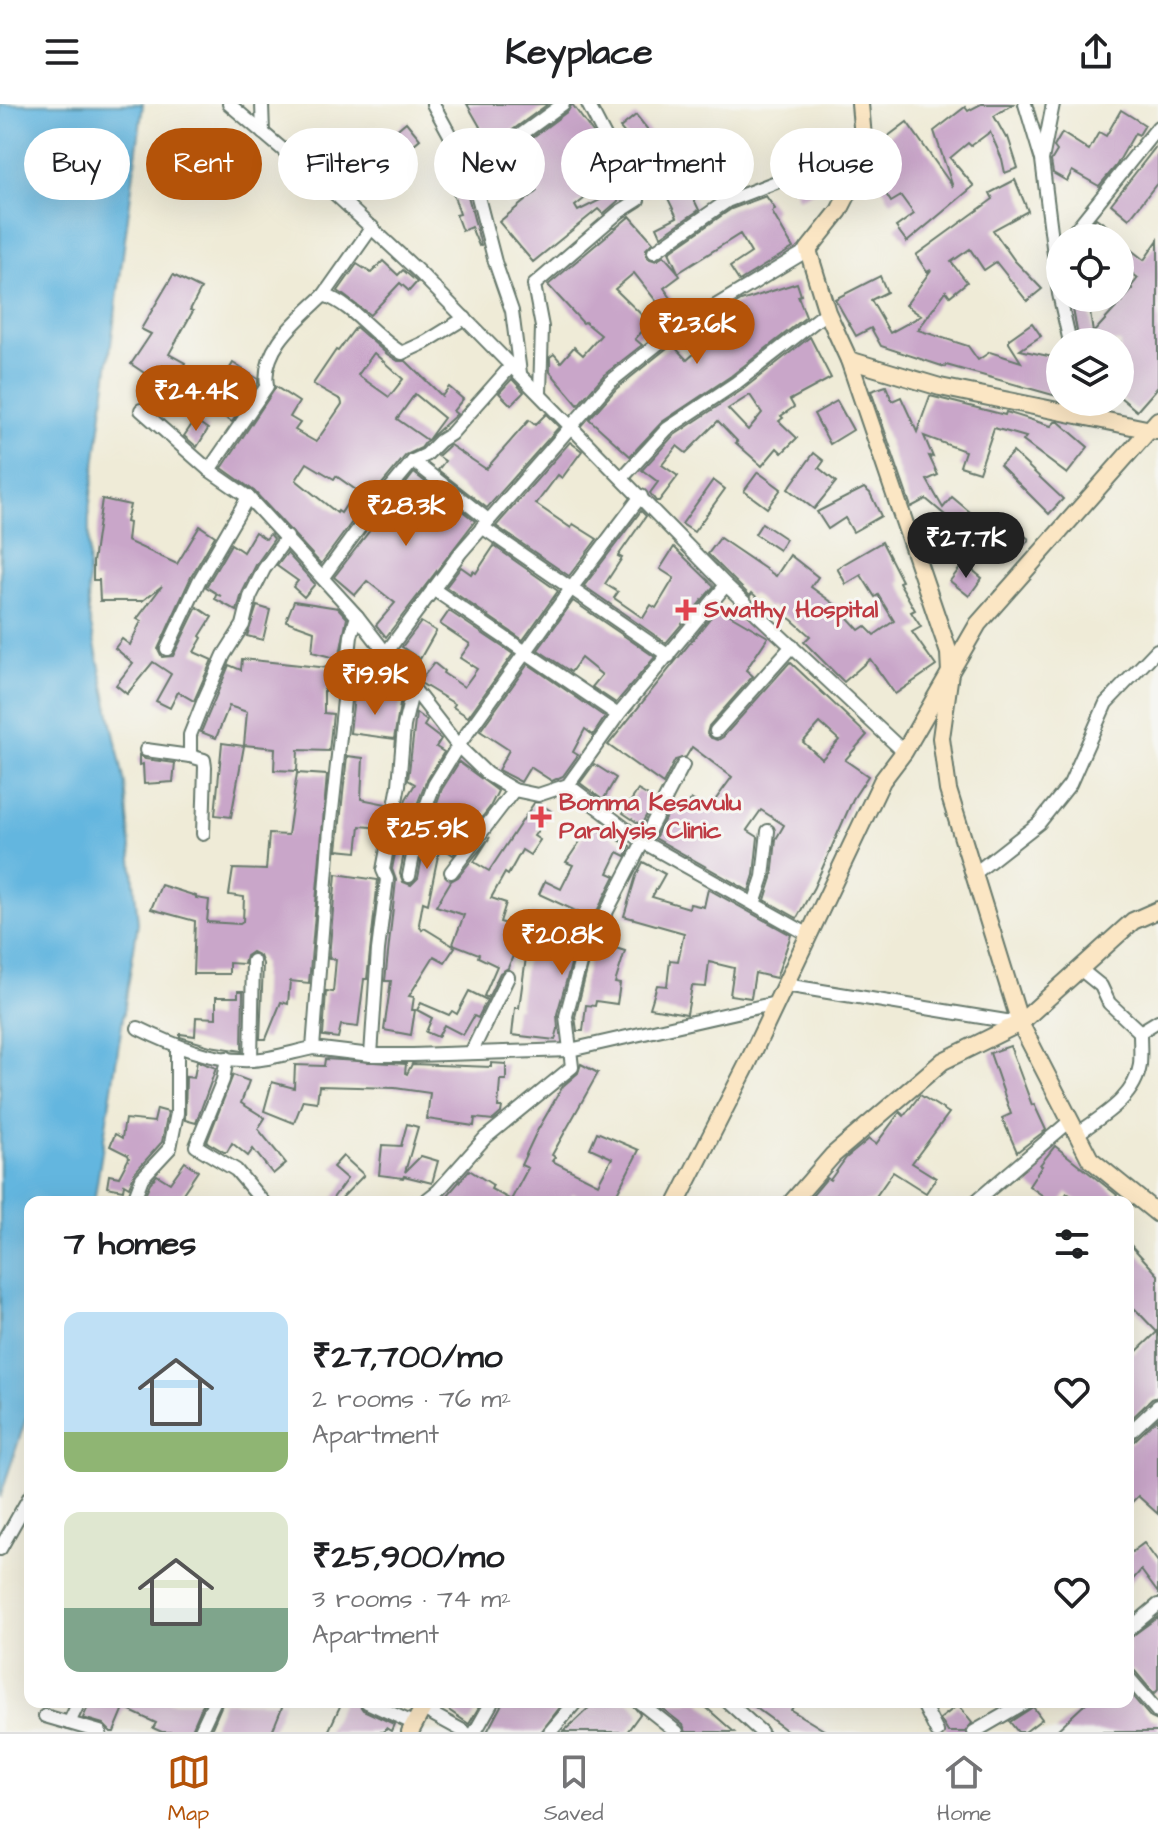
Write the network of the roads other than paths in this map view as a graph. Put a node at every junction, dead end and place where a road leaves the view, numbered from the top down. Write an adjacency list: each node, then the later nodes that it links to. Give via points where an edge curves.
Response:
1 (229, 104): 12 (street)
2 (262, 104): 12 (street)
3 (433, 104): 10 (street)
4 (563, 104): 11 (street)
5 (588, 104): 26 (street, via 638,200 534,285 542,327)
6 (860, 104): 19 (street, via 865,160 839,211)
7 (1025, 104): 13 (street)
8 (1053, 104): 13 (street)
9 (1158, 127): 17 (street)
10 (446, 128)
11 (530, 128)
12 (263, 133): 18 (street)
13 (1042, 160): 16 (street)
14 (770, 184): 20 (street, via 727,201)
15 (478, 200): 25 (street, via 512,311)
16 (1052, 224)
17 (1080, 224)
18 (372, 227): 21 (street); 23 (street)
19 (808, 250): 22 (street); 30 (street, via 674,331 610,382)
20 (654, 252)
21 (324, 295): 23 (street, via 402,353); 33 (street, via 281,337 265,373 267,386)
22 (827, 312): 24 (street); 34 (street, via 667,429)
23 (465, 318): 25 (street)
24 (849, 360): 27 (street, via 940,387); 50 (street, via 949,653)
25 (516, 369): 26 (street); 32 (street, via 451,434)
26 (540, 393): 30 (street)
27 (1046, 404)
28 (141, 410): 33 (street)
29 (1111, 416): 31 (street)
30 (573, 427): 34 (street); 37 (street)
31 (1156, 427): 50 (street, via 978,624)
32 (413, 461): 37 (street); 39 (street)
33 (209, 470): 36 (street)
34 (623, 477): 35 (street)
35 (641, 496): 40 (street); 42 (street)
36 (248, 497): 38 (street); 45 (street)
37 (485, 524): 41 (street); 42 (street)
38 (287, 537): 39 (street); 57 (street, via 264,569 243,625 204,700 190,735)
39 (323, 577): 43 (street)
40 (726, 585): 44 (street); 49 (street)
41 (433, 589): 47 (street); 48 (street)
42 (570, 590): 47 (street); 49 (street)
43 (357, 616): 48 (street); 82 (street, via 330,829)
44 (792, 646): 53 (street); 56 (street)
45 (167, 649)
46 (1157, 650): 65 (street, via 1106,703 1070,784 1039,823)
47 (525, 652): 52 (street); 54 (street)
48 (386, 653): 51 (street)
49 (669, 656): 52 (street)
50 (950, 673): 56 (street); 65 (street, via 941,738 948,790)
51 (413, 688): 54 (street); 85 (street, via 383,870 387,879)
52 (618, 715): 59 (street)
53 (716, 731)
54 (458, 746): 60 (street, via 487,774); 66 (street, via 429,798)
55 (146, 750): 57 (street)
56 (904, 752): 70 (street, via 882,781)
57 (190, 756): 62 (street, via 204,760)
58 (683, 765): 63 (street)
59 (568, 785): 60 (street, via 538,795); 63 (street)
60 (514, 790): 64 (street)
61 (768, 831): 67 (street)
62 (203, 834)
63 (643, 842): 67 (street); 69 (street)
64 (451, 872)
65 (974, 874): 78 (street)
66 (409, 876)
67 (754, 904): 70 (street)
68 (1158, 910): 73 (street, via 1133,921)
69 (597, 930)
70 (809, 935): 75 (street)
71 (582, 956): 83 (street, via 566,1016)
72 (253, 961): 87 (street)
73 (1080, 969): 78 (street); 80 (street)
74 (508, 977): 84 (street)
75 (785, 985): 76 (street); 78 (street)
76 (776, 1003): 83 (street); 92 (street)
77 (1158, 1021): 80 (street)
78 (1020, 1023): 88 (street); 93 (street, via 943,1061 833,1155)
79 (138, 1028): 81 (street)
80 (1140, 1032): 88 (street, via 1135,1081 1119,1104)
81 (177, 1046): 86 (street); 89 (street, via 177,1113 170,1148 142,1178)
82 (313, 1048): 85 (street); 87 (street)
83 (570, 1050): 84 (street); 91 (street, via 572,1067 485,1138)
84 (471, 1053): 85 (street)
85 (371, 1055)
86 (227, 1058): 87 (street); 90 (street, via 196,1146 236,1170)
87 (251, 1060)
88 (1074, 1128): 94 (street); 95 (street, via 1090,1159)
89 (135, 1196)
90 (258, 1196)
91 (432, 1196)
92 (680, 1196)
93 (797, 1196)
94 (983, 1196)
95 (1124, 1196)
96 (1134, 1201): 97 (street)
97 (1158, 1214)
98 (1158, 1406): 99 (street)
99 (1146, 1417): 100 (street); 101 (street)
100 (1158, 1426)
101 (1134, 1428)
102 (24, 1507): 103 (street)
103 (0, 1549)
104 (1158, 1605): 105 (street)
105 (1134, 1625)
106 (1134, 1684): 117 (street)
107 (76, 1708): 121 (street)
108 (211, 1708): 123 (street)
109 (387, 1708): 120 (street)
110 (489, 1708): 125 (street)
111 (571, 1708): 126 (street)
112 (647, 1708): 127 (street)
113 (735, 1708): 118 (street)
114 (749, 1708): 118 (street)
115 (925, 1708): 129 (street)
116 (1016, 1708): 130 (street)
117 (1158, 1712)
118 (744, 1715): 128 (street)
119 (45, 1716): 121 (street)
120 (418, 1717): 124 (street)
121 (69, 1723): 122 (street)
122 (100, 1732)
123 (200, 1732)
124 (465, 1732)
125 (475, 1732)
126 (550, 1732)
127 (677, 1732)
128 (761, 1732)
129 (937, 1732)
130 (974, 1732)

